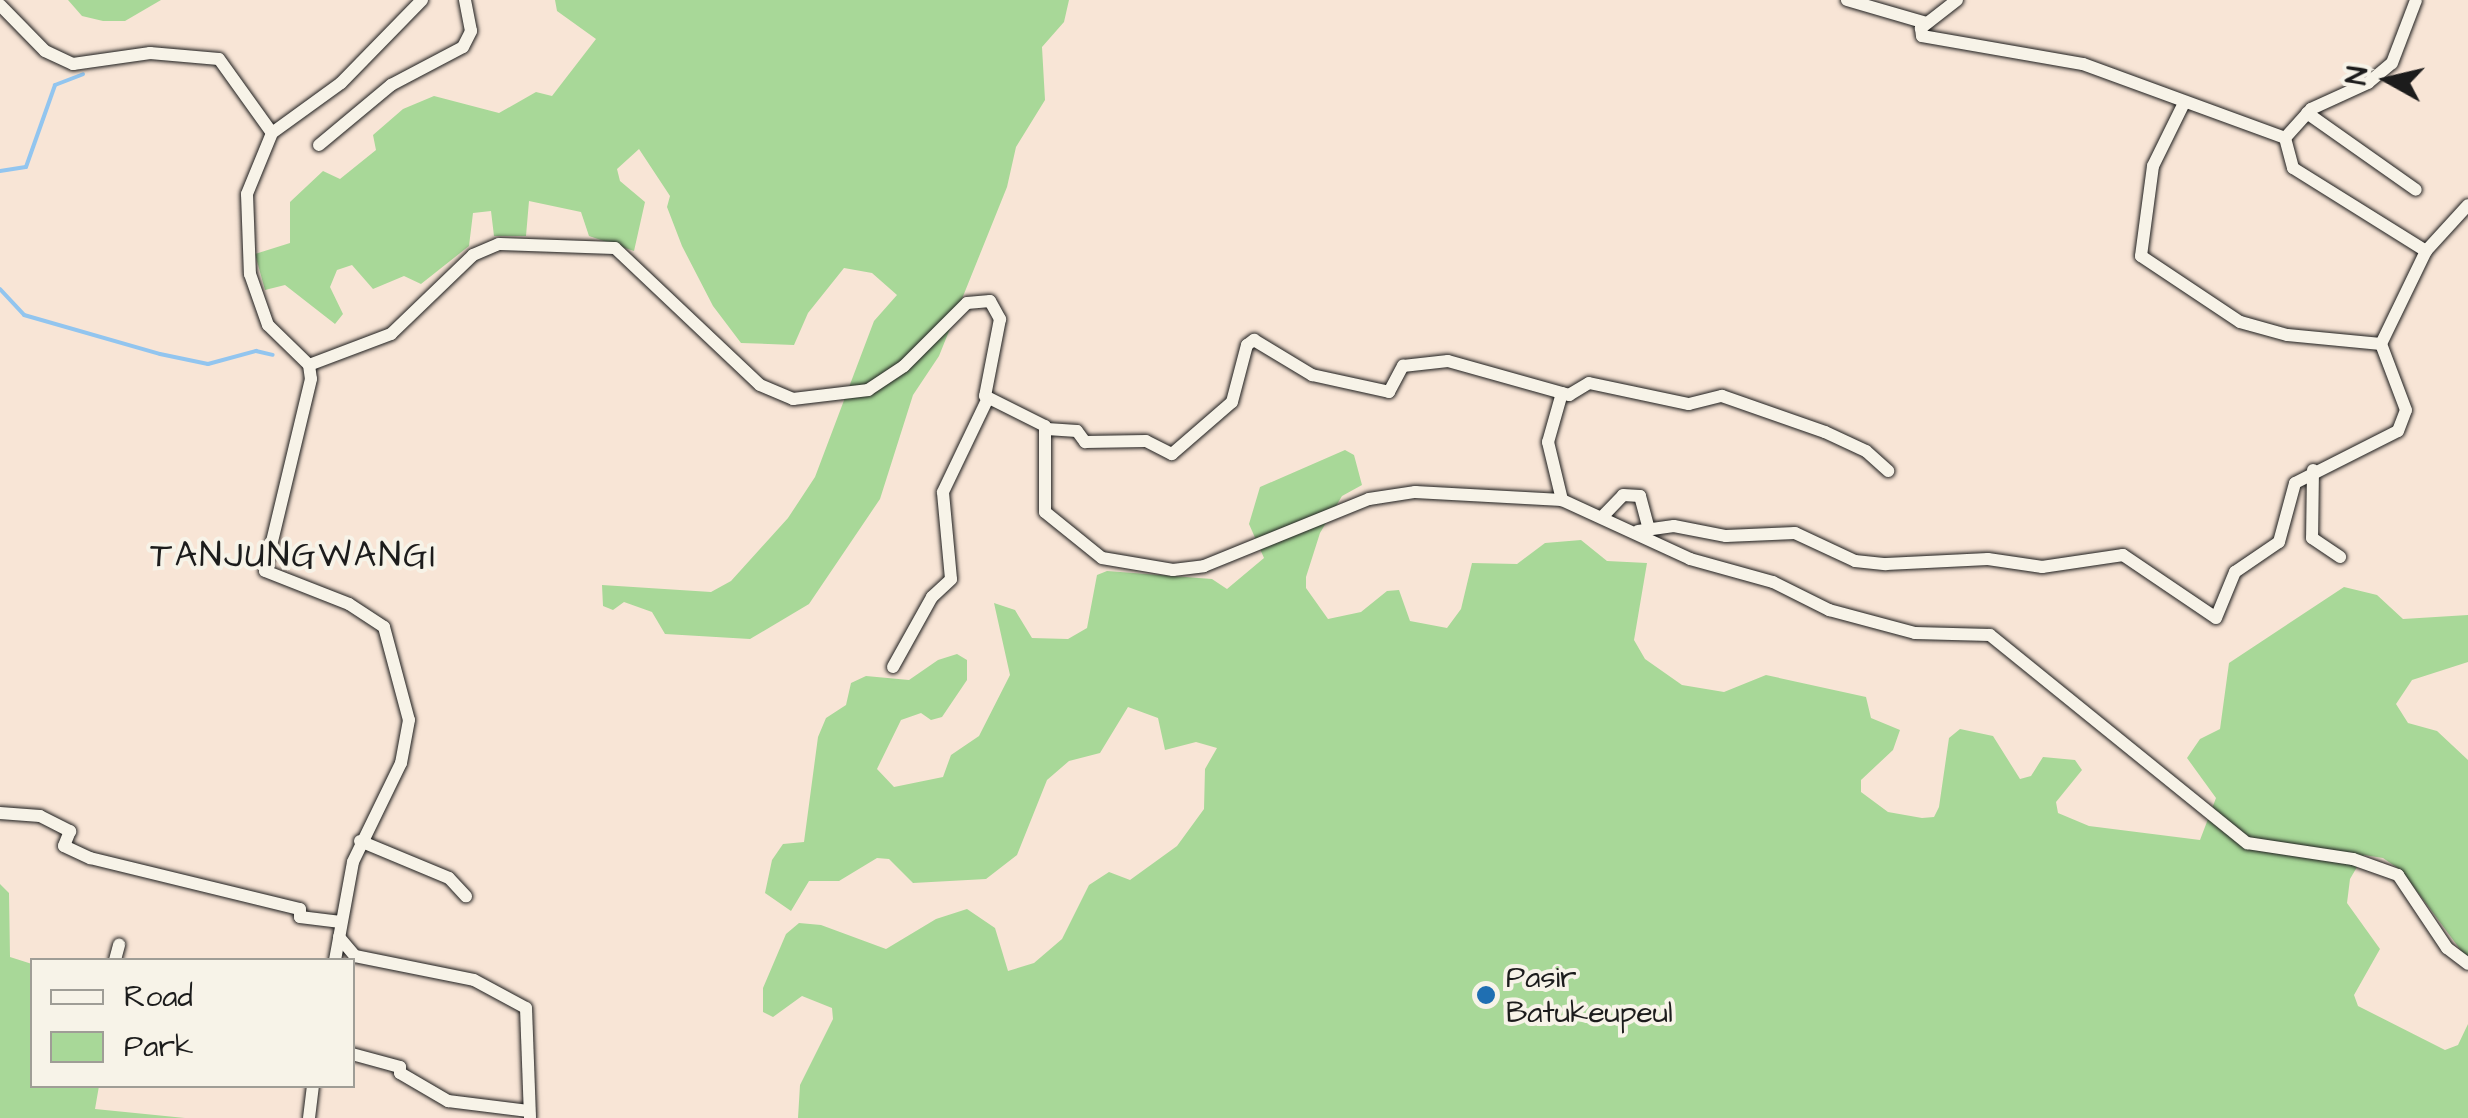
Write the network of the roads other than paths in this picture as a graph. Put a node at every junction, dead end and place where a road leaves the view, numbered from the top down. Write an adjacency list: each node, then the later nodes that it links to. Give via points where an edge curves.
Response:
1 (422, 0): 10 (street, via 341,83)
2 (465, 0): 12 (street, via 471,31 463,47 391,84)
3 (1847, 0): 7 (street)
4 (1958, 0): 7 (street)
5 (2416, 0): 9 (street, via 2392,63 2368,83)
6 (0, 5): 10 (street, via 45,51 73,64 150,53 219,60 258,105)
7 (1926, 23): 8 (street, via 1920,32 1926,38 2061,58)
8 (2183, 106): 11 (street); 16 (street, via 2153,166 2144,260 2240,322)
9 (2306, 113): 11 (street); 13 (street)
10 (272, 133): 17 (street, via 247,194 250,274 268,325)
11 (2285, 138): 15 (street, via 2293,168)
12 (319, 145)
13 (2416, 190)
14 (2468, 205): 15 (street)
15 (2426, 251): 16 (street)
16 (2382, 344): 21 (street, via 2404,405 2404,425)
17 (309, 365): 19 (street, via 391,334 473,256 499,244 616,248 760,385 793,399 868,390 904,366 966,302 990,301 1000,320); 29 (street, via 305,422 266,571 348,604 391,639 409,736)
18 (1562, 393): 20 (street, via 1448,361 1403,366 1388,392 1312,375 1254,340 1232,402 1172,454 1146,440 1085,442 1077,432); 22 (street, via 1574,396 1589,384 1689,404 1722,396 1825,432 1866,451); 23 (street, via 1548,442)
19 (987, 400): 20 (street); 27 (street, via 943,492 951,580 932,596)
20 (1047, 428): 23 (street, via 1045,512 1102,558 1156,567 1204,566 1380,497 1415,492)
21 (2313, 470): 25 (street, via 2290,491 2279,542 2235,572 2212,619 2123,556 2042,566 1988,559 1886,564 1855,561 1794,533); 26 (street, via 2312,538)
22 (1888, 471)
23 (1562, 500): 24 (street)
24 (1603, 516): 25 (street); 25 (street, via 1622,495 1640,496)
25 (1643, 530): 36 (street, via 1690,559 1773,582 1829,610 1916,634 1990,635 2247,844 2353,859 2398,875 2447,948)
26 (2340, 556)
27 (893, 667)
28 (0, 813): 31 (street, via 40,816 70,831 64,846 90,858 300,909 300,917)
29 (360, 841): 30 (street, via 449,878); 31 (street)
30 (466, 896)
31 (342, 922): 32 (street)
32 (339, 938): 35 (street); 39 (street, via 355,956 474,980 526,1008)
33 (120, 945): 34 (street)
34 (116, 958)
35 (335, 958)
36 (2468, 964)
37 (355, 1055): 39 (street, via 400,1066 400,1073 448,1102)
38 (313, 1088): 40 (street)
39 (529, 1114)
40 (309, 1118)

